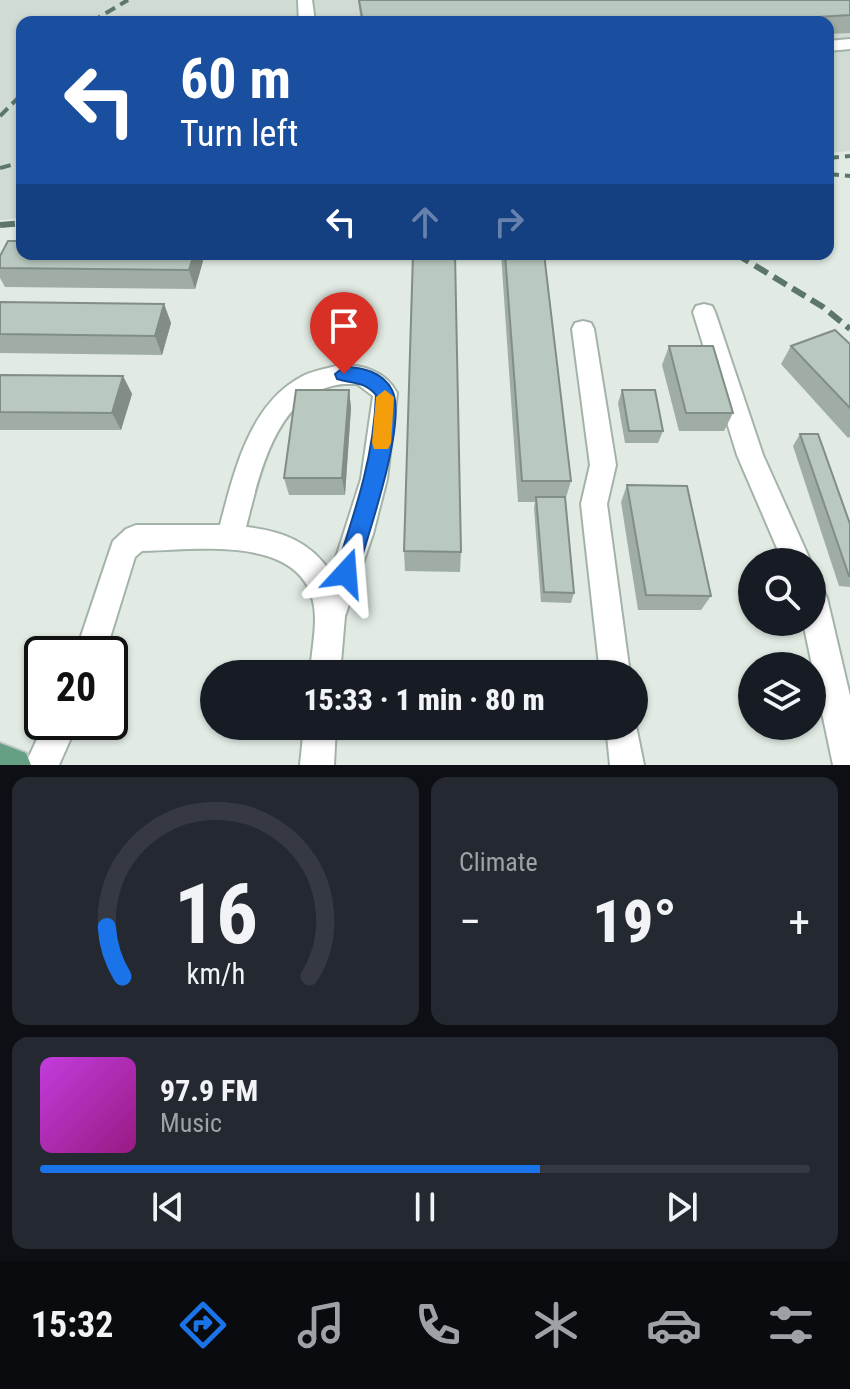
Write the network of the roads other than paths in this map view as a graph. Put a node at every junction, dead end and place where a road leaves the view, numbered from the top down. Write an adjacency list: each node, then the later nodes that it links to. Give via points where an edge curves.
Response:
1 (704, 312): 4 (lane, via 750,455)
2 (583, 329): 9 (lane, via 603,465 594,504)
3 (230, 537): 5 (lane, via 275,543 301,557 320,580); 5 (lane, via 248,471 288,396 326,377 359,374 375,382 385,393 377,473); 6 (lane, via 136,538 123,550)
4 (791, 548)
5 (330, 616): 8 (lane)
6 (96, 636)
7 (821, 636): 18 (lane)
8 (326, 660)
9 (613, 660)
10 (54, 740): 15 (lane)
11 (319, 740): 16 (lane)
12 (624, 740): 17 (lane)
13 (0, 759): 14 (main road)
14 (14, 765)
15 (42, 765)
16 (317, 765)
17 (627, 765)
18 (850, 765)

